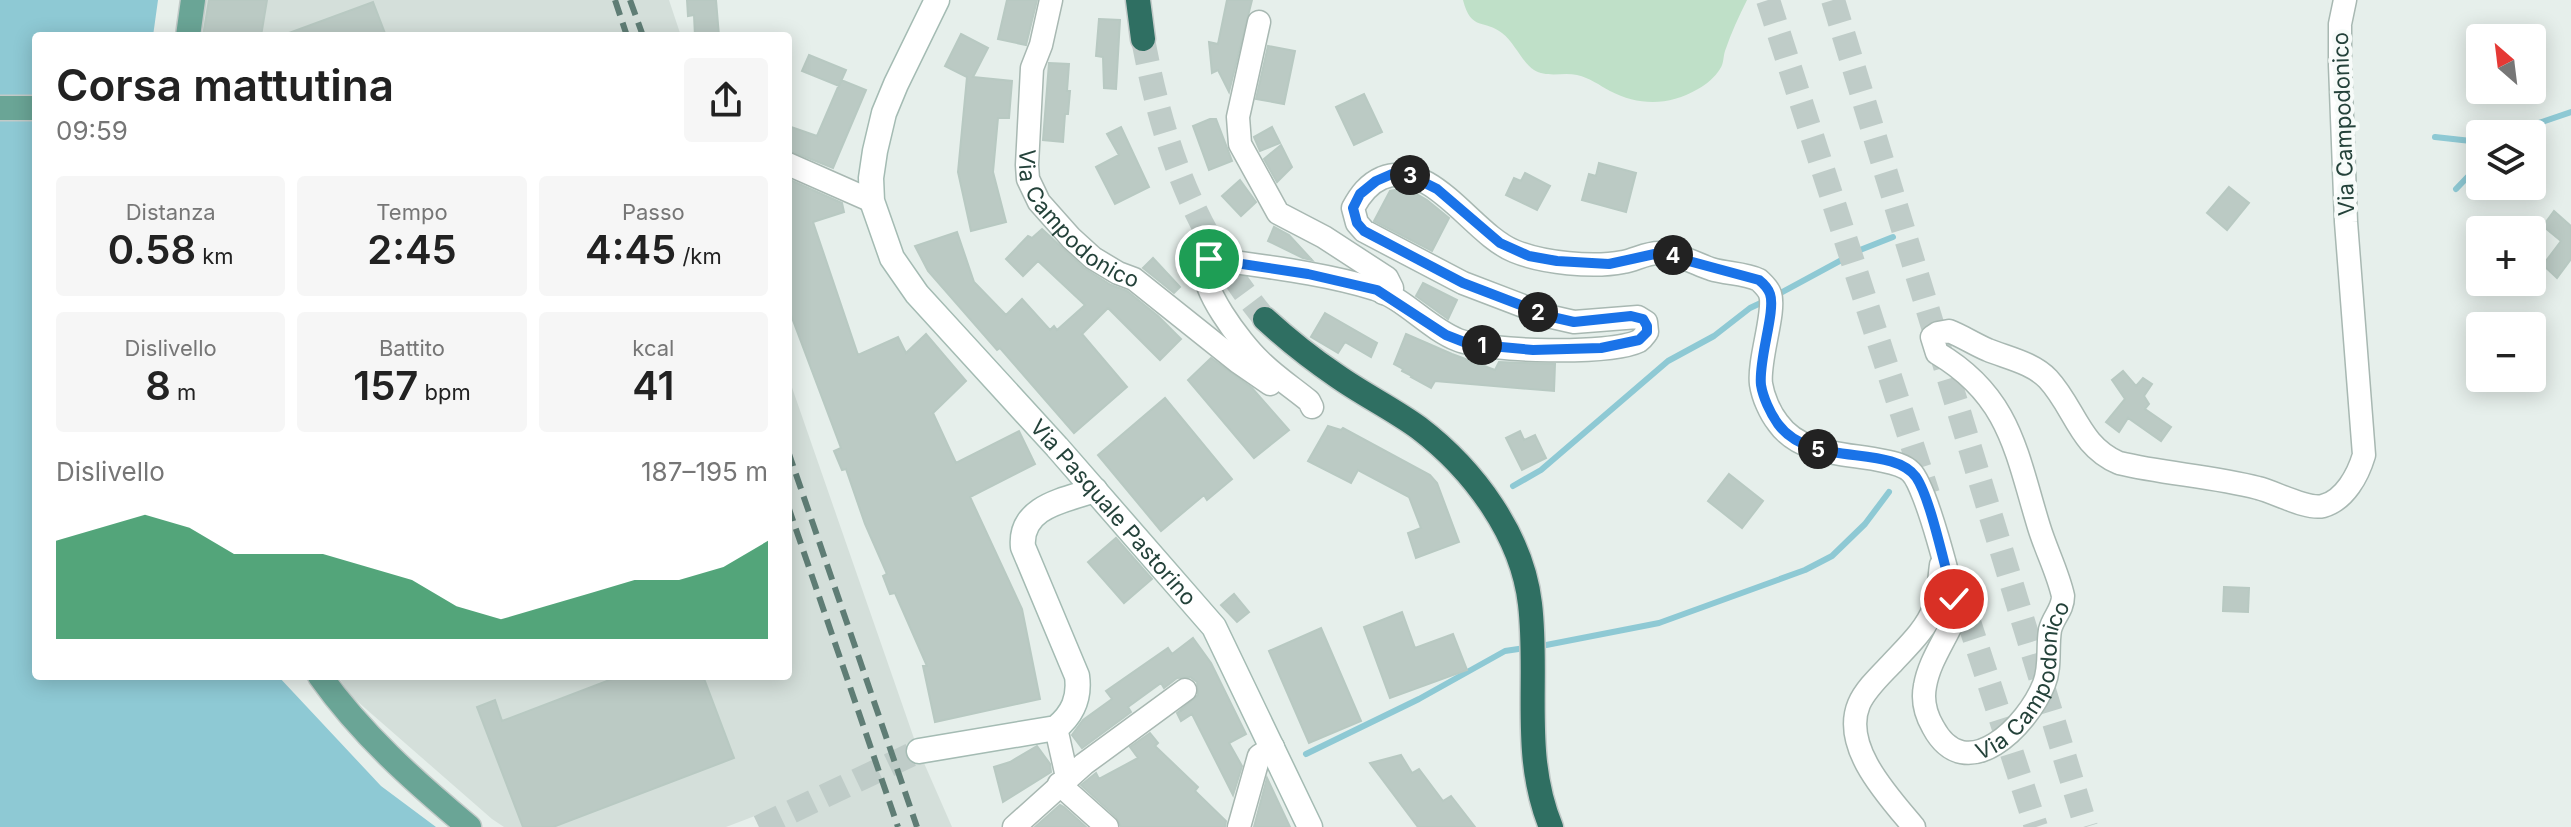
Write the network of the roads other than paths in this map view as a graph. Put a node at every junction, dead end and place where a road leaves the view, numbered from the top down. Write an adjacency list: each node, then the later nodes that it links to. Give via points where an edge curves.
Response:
1 (193, 0): 7 (main road)
2 (937, 0): 12 (main road, via 884,113 871,178)
3 (1051, 0): 13 (street, Via Campodonico, via 1032,68 1028,179 1053,221 1093,258 1134,279 1238,362 1312,407 1260,361 1228,321 1203,273 1205,260 1308,274)
4 (1138, 0): 8 (highway)
5 (2345, 0): 16 (street, Via Campodonico, via 2340,65 2346,222 2364,455 2356,476 2336,498 2314,506 2258,488 2119,463 2092,446 2048,378 1944,331 1932,337 1937,353 1980,384 2005,423 2063,596 2050,631 2040,694 2012,731 1978,752 1961,752 1945,744 1924,701 1928,670 1955,610)
6 (1259, 22): 13 (street, via 1238,117 1240,144 1278,213 1387,278 1392,288)
7 (189, 32)
8 (1143, 39)
9 (0, 108): 10 (main road)
10 (32, 108)
11 (792, 166): 12 (street)
12 (876, 211): 15 (main road, Via Pasquale Pastorino, via 892,258 910,285)
13 (1383, 293): 16 (street, Via Campodonico, via 1469,344 1533,350 1601,348 1639,340 1647,332 1646,322 1638,317 1574,322 1527,308 1463,283 1364,231 1353,208 1360,194 1392,174 1407,174 1437,189 1500,243 1521,253 1609,264 1659,253 1759,280 1772,303 1761,384 1778,424 1805,446 1907,468 1919,481)
14 (1265, 319): 28 (highway, via 1338,377 1421,429 1465,471 1498,515 1526,581 1534,765)
15 (1095, 490): 19 (main road, via 1034,514 1022,541 1077,676 1075,703); 20 (main road, Via Pasquale Pastorino, via 1214,627)
16 (1942, 560): 29 (street, via 1935,607 1869,688 1855,720 1858,745 1878,784)
17 (323, 680): 23 (main road, via 417,783)
18 (1185, 690): 22 (street)
19 (1056, 728): 21 (main road); 22 (street)
20 (1273, 747): 26 (street, via 1259,756); 27 (main road, Via Pasquale Pastorino)
21 (919, 751)
22 (1063, 781): 24 (street); 25 (street)
23 (469, 827)
24 (1014, 827)
25 (1107, 827)
26 (1239, 827)
27 (1310, 827)
28 (1551, 827)
29 (1914, 827)

